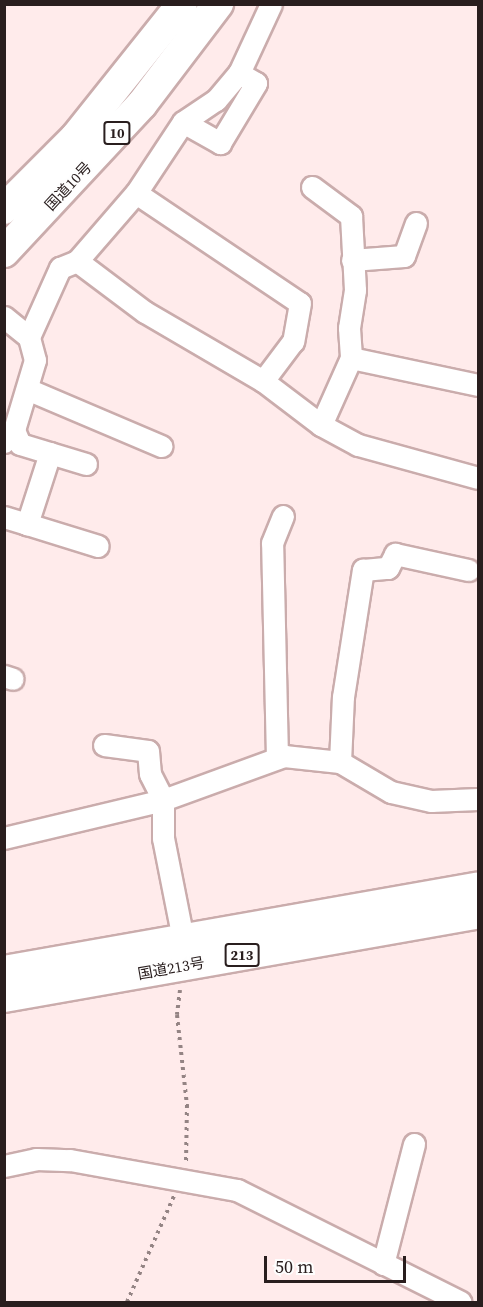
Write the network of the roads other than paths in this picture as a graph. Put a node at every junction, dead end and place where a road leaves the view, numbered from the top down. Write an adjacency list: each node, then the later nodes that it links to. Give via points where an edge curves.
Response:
1 (182, 4): 8 (highway, 国道10号 / 10, via 75,138)
2 (218, 4): 10 (highway, 国道10号 / 10, via 142,104)
3 (271, 4): 4 (street)
4 (239, 74): 5 (street, via 216,100); 5 (street, via 256,83 220,143)
5 (183, 122): 7 (street)
6 (312, 187): 11 (street, via 351,216)
7 (136, 193): 12 (street); 16 (street, via 300,303 293,341)
8 (4, 209)
9 (416, 223): 11 (street, via 404,256)
10 (4, 252)
11 (351, 260): 15 (street, via 356,290 349,328)
12 (77, 261): 14 (street, via 60,267); 16 (street, via 145,312)
13 (4, 317): 14 (street)
14 (29, 337): 18 (street, via 35,360)
15 (351, 358): 17 (street); 19 (street)
16 (263, 381): 19 (street)
17 (478, 385)
18 (27, 389): 20 (street); 21 (street)
19 (321, 425): 24 (street, via 358,445)
20 (9, 436): 22 (street, via 20,444)
21 (161, 446)
22 (50, 453): 23 (street); 27 (street)
23 (86, 464)
24 (478, 478)
25 (283, 516): 31 (street, via 272,543)
26 (4, 517): 27 (street)
27 (27, 524): 28 (street)
28 (98, 546)
29 (468, 570): 32 (street, via 395,554 388,568 363,570 343,697)
30 (104, 745): 34 (street, via 148,751 150,774)
31 (277, 758): 32 (street, via 314,756); 34 (street)
32 (340, 762): 33 (street, via 391,792 431,801)
33 (478, 799)
34 (163, 800): 35 (street); 38 (street, via 163,838)
35 (4, 838)
36 (478, 887): 38 (highway, 国道213号 / 213)
37 (478, 913): 38 (highway, 国道213号 / 213)
38 (183, 952): 39 (highway, 国道213号 / 213); 40 (highway, 国道213号 / 213)
39 (4, 971)
40 (4, 997)
41 (414, 1144): 43 (street)
42 (4, 1166): 43 (street, via 36,1159 70,1160 185,1177 237,1190)
43 (383, 1264): 44 (street)
44 (461, 1302)

